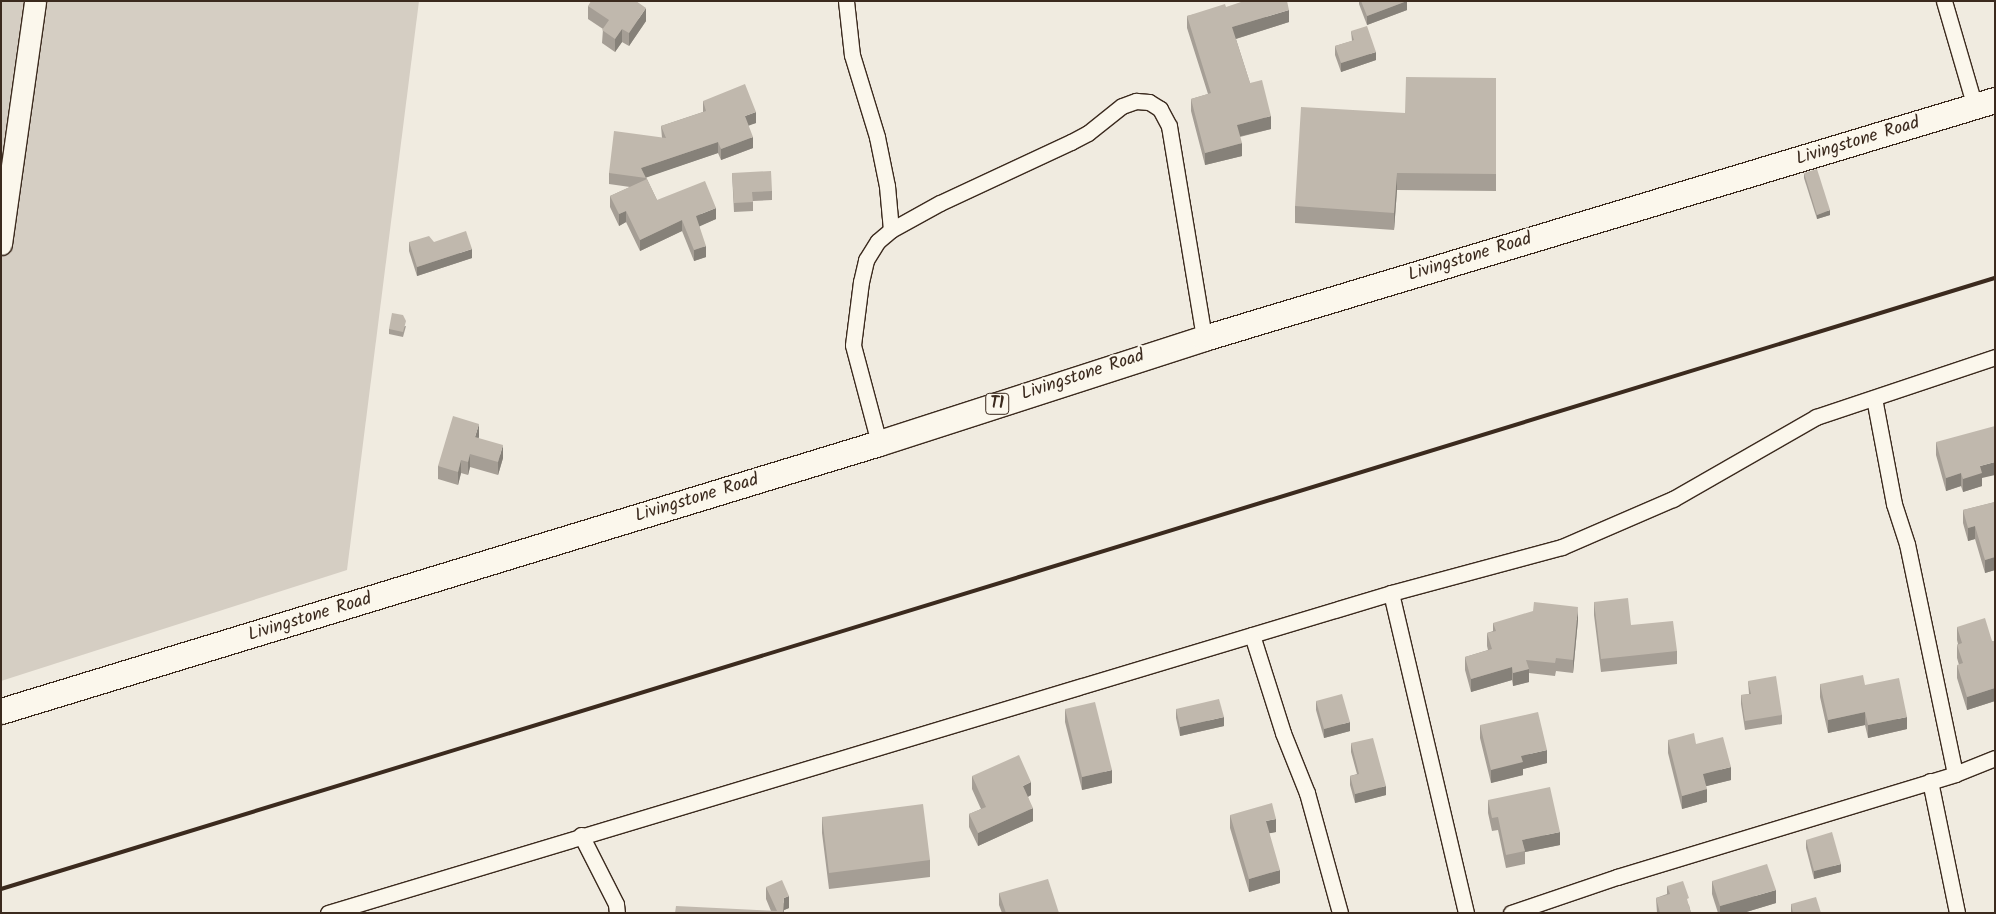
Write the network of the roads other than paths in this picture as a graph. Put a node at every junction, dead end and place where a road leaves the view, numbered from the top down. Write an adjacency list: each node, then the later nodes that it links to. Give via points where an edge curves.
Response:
1 (35, 1): 6 (main road)
2 (846, 1): 5 (street, via 852,55 877,137 887,186)
3 (1944, 1): 4 (street)
4 (1985, 103): 7 (highway, Livingstone Road / T1)
5 (891, 230): 7 (street, via 1088,133 1122,106 1136,101 1150,102 1160,109 1170,126); 10 (street, via 878,241 866,260 853,344)
6 (1, 244)
7 (1204, 338): 10 (highway, Livingstone Road / T1)
8 (1995, 358): 9 (street)
9 (1874, 398): 11 (street, via 1816,416 1673,500 1562,548); 15 (street)
10 (879, 442): 13 (highway, Livingstone Road / T1)
11 (1391, 593): 12 (street); 21 (street)
12 (1252, 635): 17 (street); 20 (street, via 1283,733 1307,793)
13 (1, 712)
14 (1995, 758): 15 (street)
15 (1954, 774): 16 (street)
16 (1930, 781): 22 (street, via 1617,876); 23 (street)
17 (582, 835): 18 (street); 19 (street)
18 (328, 913)
19 (618, 913)
20 (1340, 913)
21 (1466, 913)
22 (1511, 913)
23 (1957, 913)

